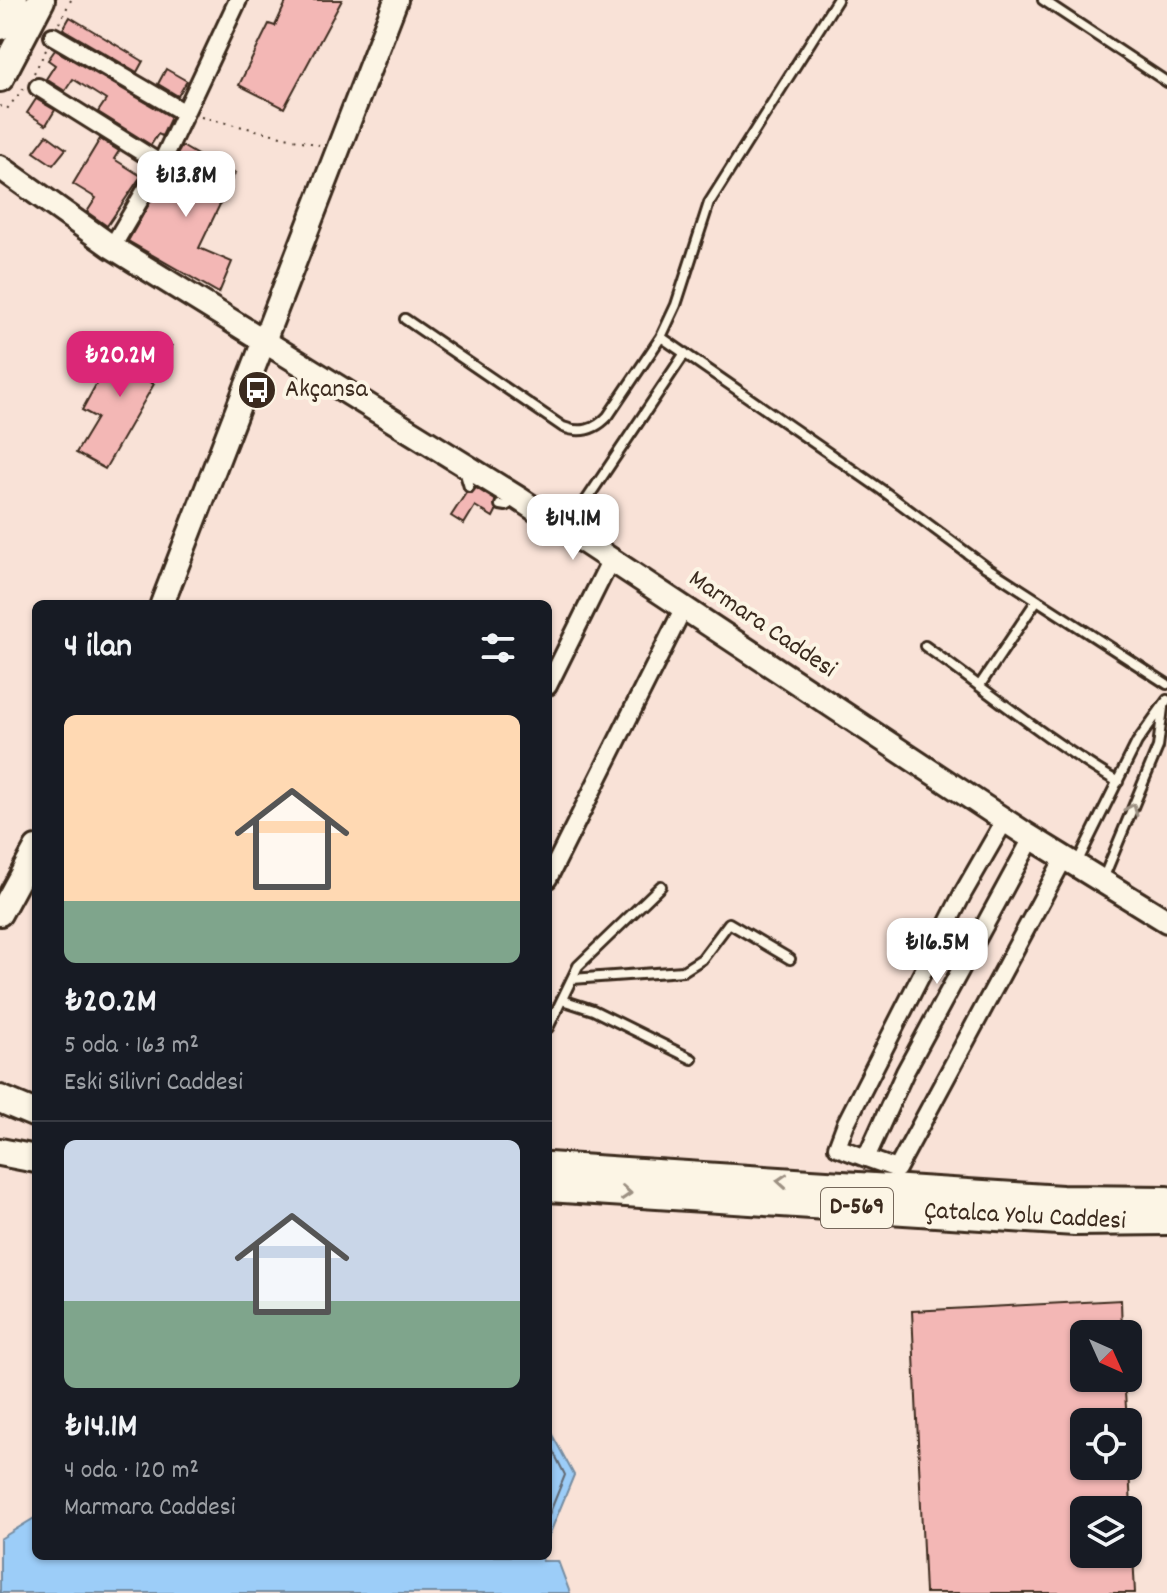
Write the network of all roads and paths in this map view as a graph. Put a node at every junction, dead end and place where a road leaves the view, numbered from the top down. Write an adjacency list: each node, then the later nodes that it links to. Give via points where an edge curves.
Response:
1 (14, 0): 7 (highway)
2 (41, 0): 9 (highway)
3 (238, 0): 13 (street)
4 (396, 0): 14 (main road)
5 (837, 0): 19 (lane, via 709,203)
6 (1043, 0): 10 (lane)
7 (0, 26)
8 (53, 36): 13 (street)
9 (0, 78)
10 (1167, 82)
11 (33, 85): 12 (path, via 7,109); 15 (street)
12 (0, 106)
13 (185, 113): 14 (path); 15 (street)
14 (340, 150): 20 (main road)
15 (161, 164): 17 (street)
16 (1, 169): 17 (main road, Marmara Caddesi)
17 (112, 247): 20 (main road, Marmara Caddesi)
18 (405, 319): 19 (lane, via 563,427 578,431 592,429 608,416)
19 (661, 337): 21 (lane)
20 (265, 344): 22 (main road, Marmara Caddesi); 26 (main road)
21 (685, 353): 24 (lane); 27 (lane)
22 (462, 462): 23 (lane); 24 (main road, Marmara Caddesi, via 509,501)
23 (469, 487)
24 (567, 530): 25 (main road, Marmara Caddesi)
25 (611, 559): 28 (main road, Marmara Caddesi); 30 (street)
26 (164, 600)
27 (1037, 600): 31 (lane); 32 (lane)
28 (684, 607): 35 (main road, Marmara Caddesi); 39 (street)
29 (925, 646): 32 (lane)
30 (552, 678)
31 (1167, 684)
32 (980, 685): 34 (lane, via 1056,745)
33 (1165, 703): 34 (lane, via 1137,742); 40 (lane, one-way to 33, via 1158,747)
34 (1118, 782): 38 (lane)
35 (1005, 820): 36 (main road, Marmara Caddesi); 53 (street, via 846,1123 837,1147)
36 (1032, 838): 38 (main road, Marmara Caddesi); 53 (street, via 905,1072)
37 (32, 855): 42 (main road)
38 (1070, 861): 40 (main road, Marmara Caddesi); 53 (street, via 897,1169)
39 (552, 871)
40 (1102, 881): 43 (main road, Marmara Caddesi)
41 (661, 886): 45 (lane, via 578,966)
42 (0, 914)
43 (1167, 921)
44 (790, 959): 45 (lane, via 729,923 702,959 683,971)
45 (572, 979): 46 (lane)
46 (562, 1000): 47 (lane); 48 (lane)
47 (552, 1020)
48 (692, 1059)
49 (0, 1099): 50 (highway)
50 (32, 1112)
51 (0, 1152): 52 (highway)
52 (32, 1158)
53 (866, 1158)
54 (552, 1166): 56 (highway, Çatalca Yolu Caddesi / D-569, one-way to 54, via 1062,1199)
55 (552, 1188): 57 (highway, Çatalca Yolu Caddesi / D-569, one-way to 57, via 1075,1222)
56 (1167, 1200)
57 (1167, 1221)

